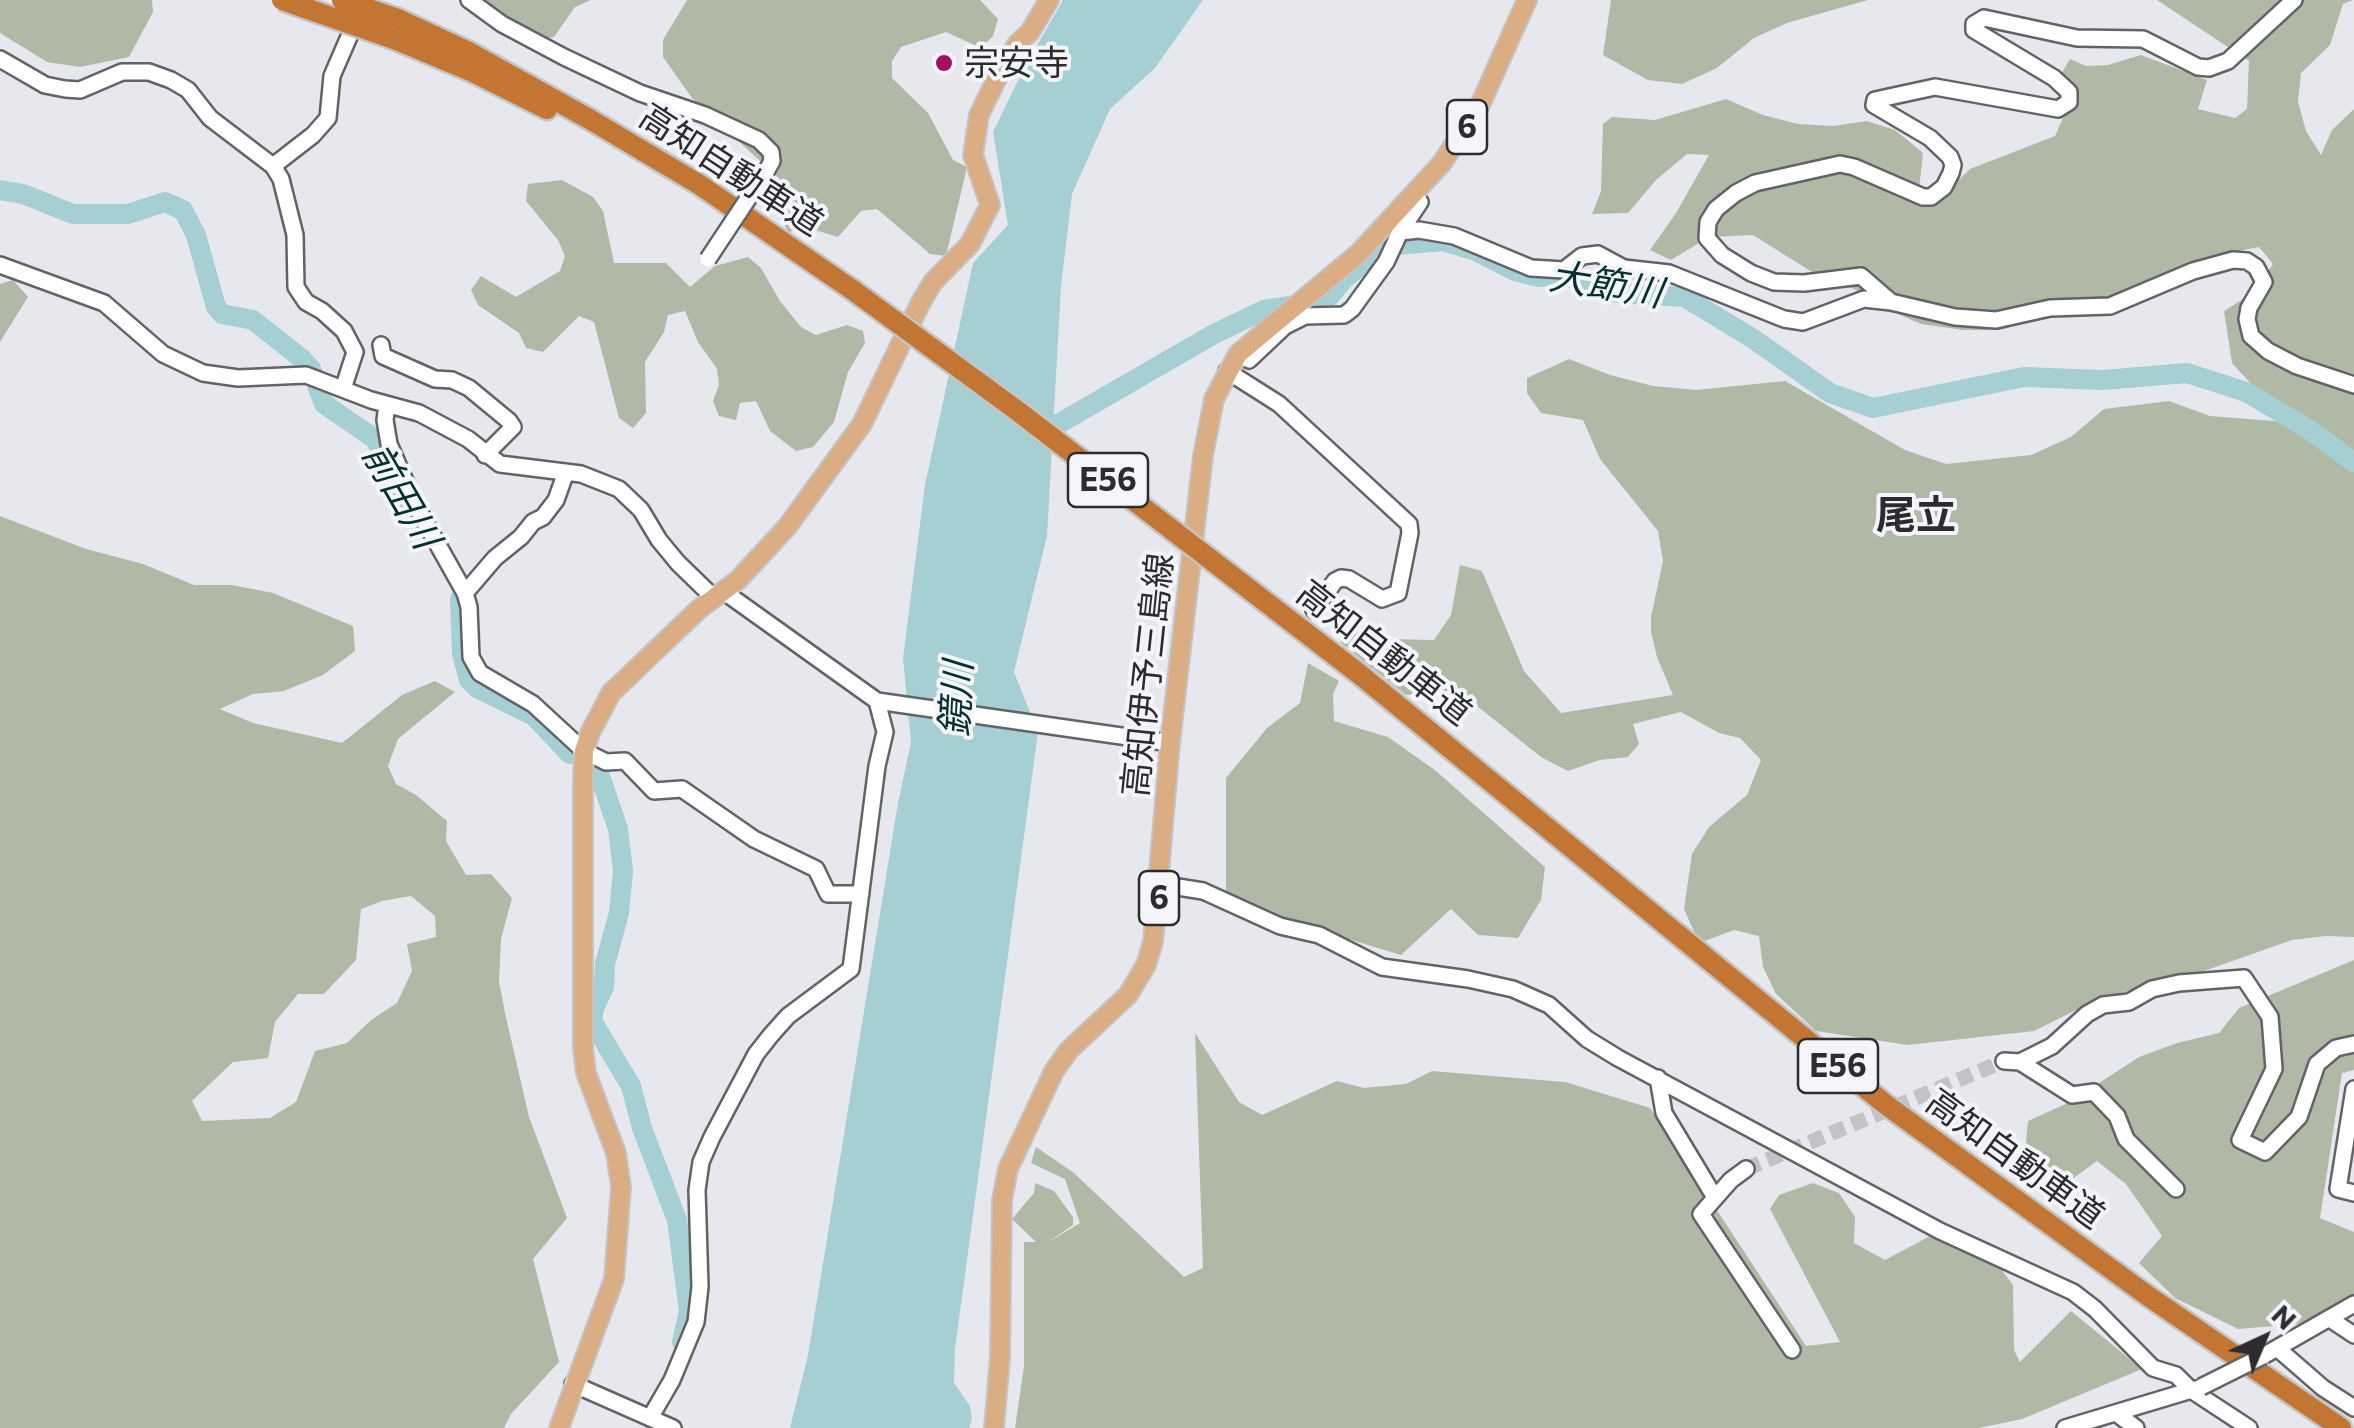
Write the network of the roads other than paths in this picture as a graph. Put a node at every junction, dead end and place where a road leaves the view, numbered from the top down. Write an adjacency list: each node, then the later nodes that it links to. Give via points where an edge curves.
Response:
1 (282, 0): 8 (highway, 高知自動車道 / E56, bridge)
2 (342, 0): 8 (highway, 高知自動車道 / E56, bridge)
3 (366, 0): 10 (street, via 332,76 328,118)
4 (469, 0): 13 (street, bridge, via 564,57 705,115 772,152)
5 (1049, 0): 25 (main road, via 979,115 972,155 990,204 970,244 933,282 862,424 787,527)
6 (1527, 0): 11 (main road, 高知伊予三島線 / 6, via 1472,120)
7 (2294, 0): 15 (street, via 2228,61 2208,68 2142,39 2077,38 1984,18 1974,24 1980,36 2054,78 2069,92 2069,102 2058,109 1935,87 1875,100 1950,157 1951,173 1932,196 1840,164 1736,192 1708,222 1707,238 1751,272 1774,282 1861,276)
8 (396, 29): 27 (highway, 高知自動車道 / E56, bridge, via 468,51 700,185 1204,552)
9 (0, 60): 10 (street, via 66,89 80,90 122,72 160,76 188,90 210,118)
10 (273, 166): 20 (street, via 296,235 296,288 344,331 354,352)
11 (1415, 195): 12 (street, via 1420,202); 17 (main road, 高知伊予三島線 / 6, via 1341,269)
12 (1397, 239): 15 (street, via 1419,230 1454,236 1530,268 1564,270 1582,256 1598,254 1624,268 1669,273 1802,322 1864,299); 17 (street, via 1369,288 1344,314 1305,316 1250,360)
13 (708, 260)
14 (0, 266): 20 (street, via 104,303 164,354 202,373 306,374)
15 (1890, 302): 19 (street, via 1996,320 2050,308 2110,306 2193,271 2248,261 2264,282 2249,308 2251,336 2296,366)
16 (380, 345): 22 (street, via 383,356 468,388 509,421 514,427)
17 (1238, 354): 18 (main road, 高知伊予三島線 / 6)
18 (1227, 372): 26 (street, via 1279,404 1409,524 1398,594 1382,599 1341,578); 29 (main road, 高知伊予三島線 / 6, via 1208,421)
19 (2354, 385)
20 (338, 386): 21 (street)
21 (387, 405): 22 (street, via 419,413); 24 (street, via 389,444)
22 (486, 455): 23 (street, via 500,464)
23 (566, 472): 24 (street, via 544,517); 25 (street, via 619,489 678,563)
24 (465, 593): 30 (street, via 475,667 533,704)
25 (718, 595): 28 (street); 30 (main road, via 611,693)
26 (1314, 610)
27 (1355, 676): 56 (highway, E56, via 1836,1077 2062,1249); 57 (highway, 高知自動車道 / E56, via 1885,1104)
28 (881, 701): 29 (street); 32 (street, via 885,732)
29 (1170, 743): 31 (main road, 高知伊予三島線 / 6)
30 (584, 751): 32 (street, via 606,762 625,761 654,791 682,789 754,839 816,869 828,894); 45 (main road, via 583,1048 621,1186 614,1279)
31 (1160, 884): 34 (street, via 1203,891 1382,967 1513,989 1549,1005 1587,1039); 52 (main road, 高知伊予三島線 / 6, via 1146,966 1116,1008 1054,1071 1004,1182)
32 (861, 894): 49 (street, via 851,969 771,1035 701,1162 696,1322)
33 (2354, 1044): 37 (street, via 2336,1048 2317,1064 2299,1118 2265,1152 2240,1140 2274,1069 2270,1018 2244,978 2152,989 2130,1002 2104,1005 2052,1046 2012,1062 2072,1095 2094,1092 2117,1116 2126,1138)
34 (1658, 1078): 39 (street, via 1662,1108); 46 (street, via 1940,1231 2073,1292 2153,1368)
35 (2354, 1089): 38 (street, via 2338,1189)
36 (1746, 1170): 39 (street)
37 (2176, 1189)
38 (2354, 1194)
39 (1714, 1196): 43 (street, via 1701,1214)
40 (2354, 1304): 41 (street)
41 (2330, 1319): 42 (street); 44 (street)
42 (2354, 1335)
43 (1792, 1350)
44 (2270, 1352): 46 (street, bridge); 47 (street)
45 (572, 1384): 49 (street); 50 (main road)
46 (2196, 1389): 48 (street); 55 (street)
47 (2354, 1408)
48 (2116, 1413): 53 (street); 54 (street)
49 (650, 1418): 51 (street)
50 (559, 1428)
51 (673, 1428)
52 (994, 1428)
53 (2065, 1428)
54 (2136, 1428)
55 (2250, 1428)
56 (2320, 1428)
57 (2341, 1428)

